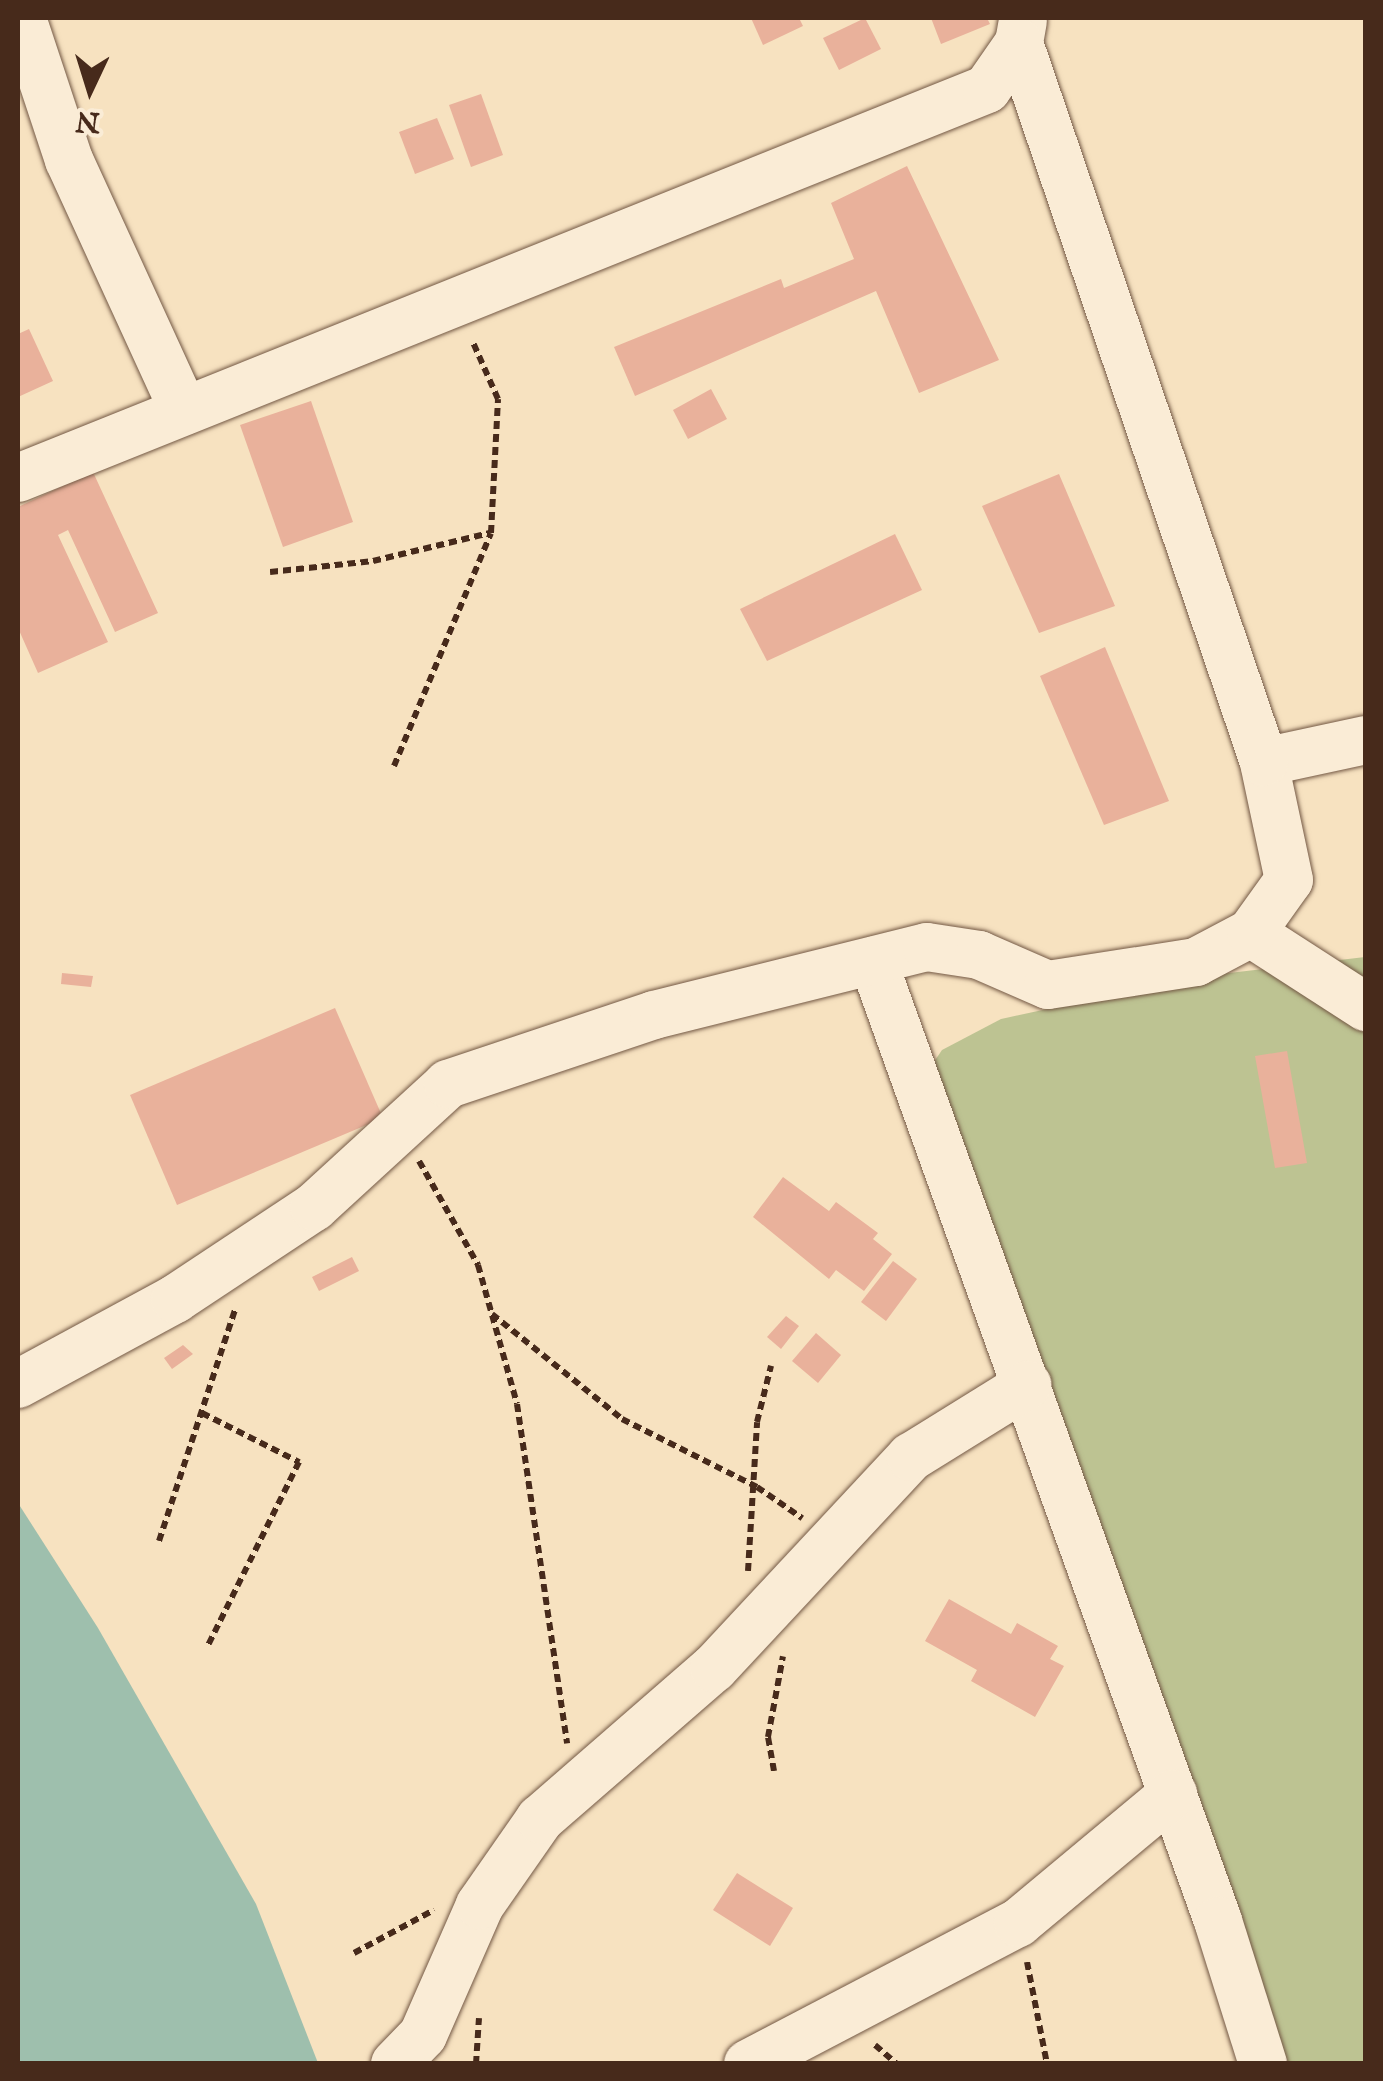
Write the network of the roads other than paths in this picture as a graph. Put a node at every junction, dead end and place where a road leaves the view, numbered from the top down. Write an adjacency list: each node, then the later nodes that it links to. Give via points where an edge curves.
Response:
1 (22, 18): 3 (street, via 69,160)
2 (1022, 30): 3 (street, via 987,89); 6 (street)
3 (184, 411): 4 (street)
4 (18, 478)
5 (1366, 740): 6 (street)
6 (1264, 762): 7 (street, via 1289,880)
7 (1251, 933): 8 (street, via 1196,962 1048,985 961,952 926,948); 9 (street)
8 (873, 960): 10 (street, via 654,1015 448,1084 314,1207 176,1299); 11 (street)
9 (1366, 1007)
10 (18, 1384)
11 (1027, 1384): 12 (street); 13 (street, via 911,1457 835,1542 767,1636 714,1668 540,1818 480,1905 424,2035)
12 (1173, 1794): 14 (street, via 1018,1924); 15 (street)
13 (395, 2064)
14 (748, 2064)
15 (1263, 2064)

